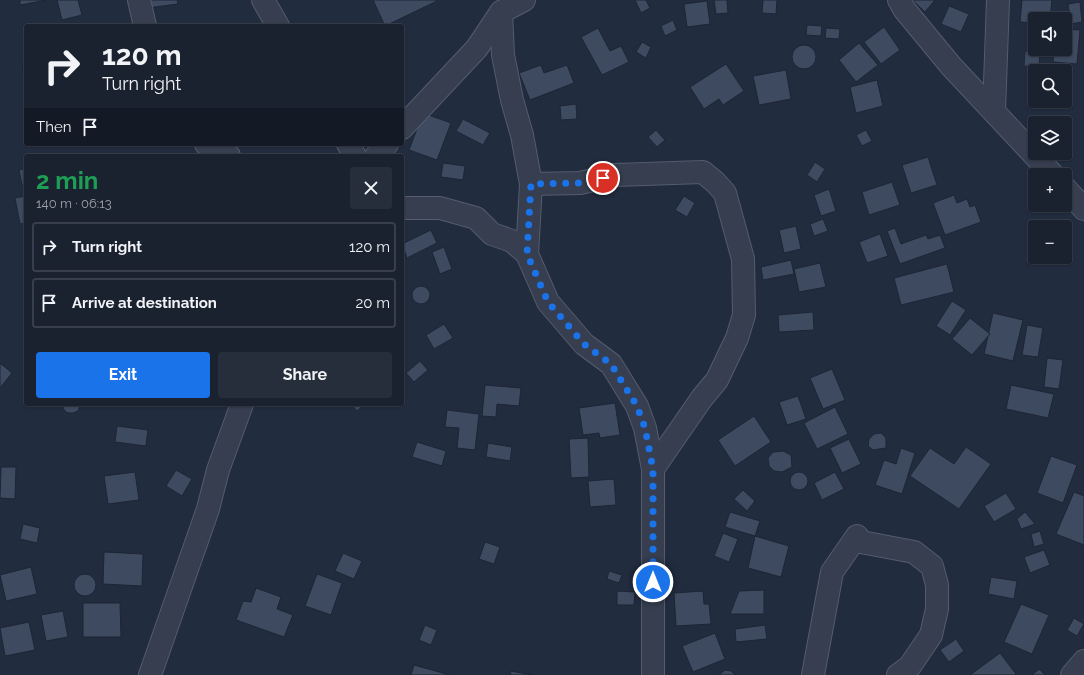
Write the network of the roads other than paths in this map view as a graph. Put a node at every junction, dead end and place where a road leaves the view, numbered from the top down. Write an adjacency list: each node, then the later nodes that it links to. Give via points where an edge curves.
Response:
1 (138, 0): 7 (street)
2 (263, 0): 8 (street)
3 (524, 0): 6 (street)
4 (899, 0): 9 (street, via 951,66)
5 (998, 0): 9 (street)
6 (501, 12): 10 (street, via 477,48); 16 (street, via 504,54 512,100 522,134)
7 (144, 24)
8 (277, 24)
9 (994, 111): 15 (street)
10 (404, 126)
11 (210, 146): 13 (street)
12 (385, 146): 14 (street)
13 (225, 154)
14 (378, 154)
15 (1047, 168)
16 (531, 184): 20 (street); 22 (street, via 580,183 614,175 703,172 725,193 743,258 744,315 737,338 717,380)
17 (1072, 195): 19 (street)
18 (404, 208): 20 (street, via 440,208 476,218 492,234 512,241)
19 (1084, 208)
20 (527, 254): 22 (street, via 548,302 584,344 611,364 633,399 645,428)
21 (241, 406): 24 (street)
22 (653, 469): 25 (street)
23 (1084, 661): 28 (street)
24 (150, 675)
25 (653, 675)
26 (813, 675): 27 (street, via 832,572 857,536 861,542 914,552 932,566 937,584 937,597 931,635 910,666)
27 (898, 675)
28 (1072, 675)

